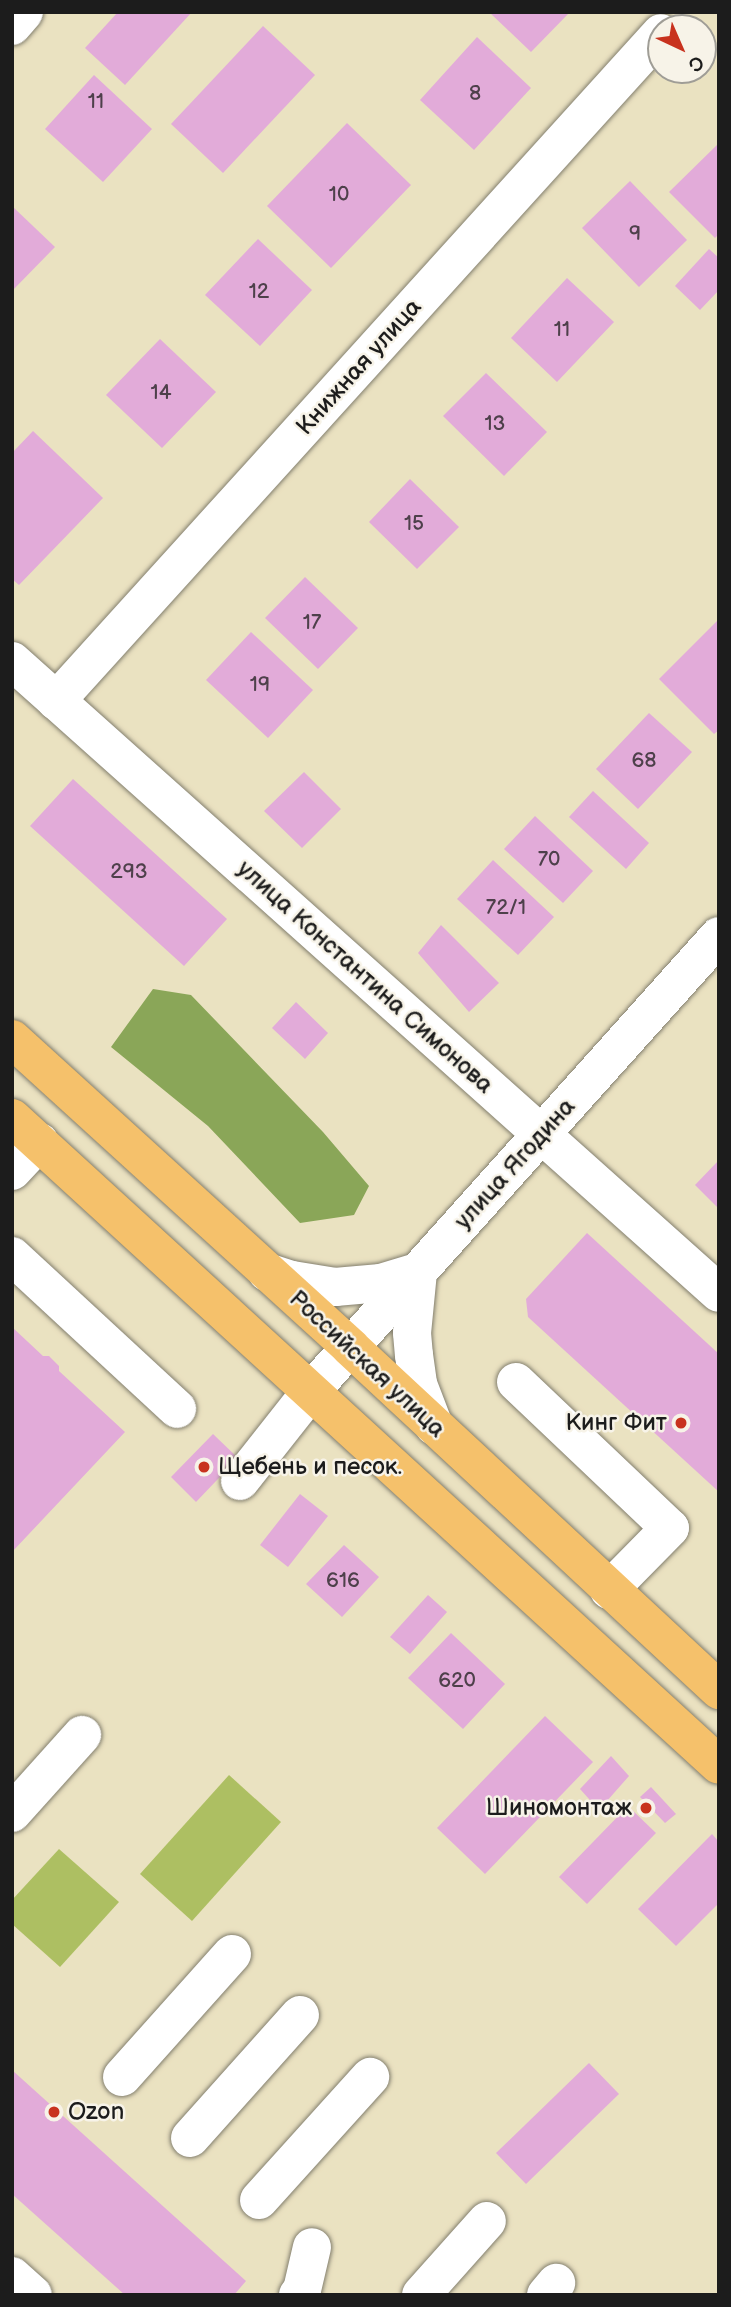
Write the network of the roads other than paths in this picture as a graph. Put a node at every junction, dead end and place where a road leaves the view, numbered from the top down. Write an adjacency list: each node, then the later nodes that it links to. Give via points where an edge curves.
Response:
1 (24, 12): 2 (street)
2 (12, 26)
3 (647, 48): 5 (street, Книжная улица)
4 (12, 661): 5 (street, улица Константина Симонова)
5 (57, 701): 9 (street, улица Константина Симонова)
6 (719, 936): 9 (street, улица Ягодина)
7 (12, 1039): 12 (main road, Российская улица)
8 (25, 1130): 10 (street); 17 (main road)
9 (542, 1135): 13 (street, улица Ягодина); 14 (street, улица Константина Симонова)
10 (12, 1171)
11 (12, 1256): 18 (street)
12 (267, 1272): 13 (street, via 335,1287 381,1283); 15 (main road, Российская улица)
13 (418, 1272): 15 (street, улица Ягодина); 19 (street, via 414,1355 418,1384)
14 (719, 1293)
15 (350, 1347): 17 (street, улица Ягодина); 19 (main road, Российская улица)
16 (516, 1382): 21 (street, via 670,1528)
17 (311, 1391): 20 (street, улица Ягодина); 24 (main road)
18 (177, 1409)
19 (434, 1426): 21 (main road, Российская улица)
20 (240, 1481)
21 (609, 1590): 22 (main road, Российская улица)
22 (719, 1690)
23 (82, 1735): 25 (street)
24 (719, 1765)
25 (12, 1813)
26 (232, 1954): 28 (street)
27 (300, 2015): 30 (street)
28 (122, 2077)
29 (370, 2077): 31 (street)
30 (190, 2138)
31 (259, 2200)
32 (487, 2221): 37 (street)
33 (312, 2247): 36 (street)
34 (12, 2276): 35 (street)
35 (33, 2295)
36 (298, 2295)
37 (421, 2295)

